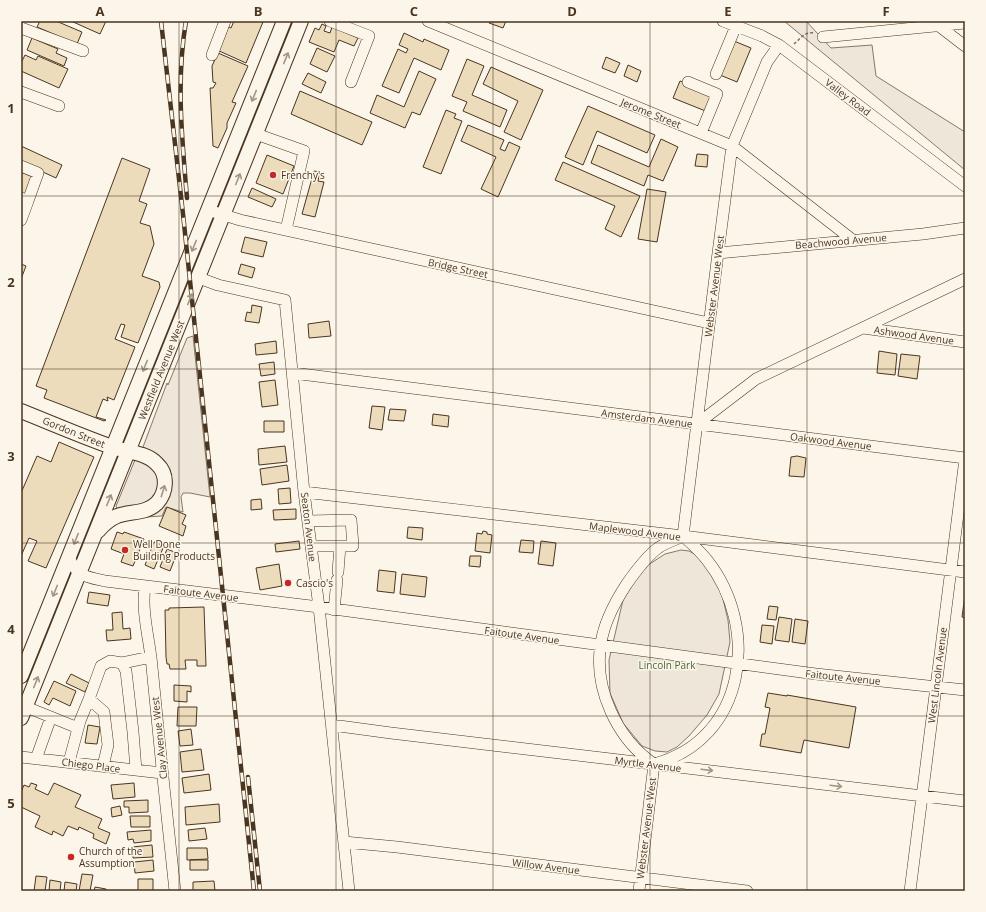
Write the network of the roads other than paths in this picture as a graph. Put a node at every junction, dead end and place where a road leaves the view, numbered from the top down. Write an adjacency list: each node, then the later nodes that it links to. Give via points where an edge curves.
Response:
1 (225, 21): 15 (street)
2 (284, 21): 27 (main road, Westfield Avenue West, one-way to 27)
3 (301, 21): 22 (main road, Westfield Avenue West, one-way to 3)
4 (330, 21): 17 (street, via 369,36)
5 (428, 21): 21 (street, Jerome Street)
6 (723, 21): 8 (street, Valley Road)
7 (965, 23): 9 (street)
8 (736, 26): 13 (street, Valley Road); 16 (street)
9 (939, 26): 11 (street); 12 (street)
10 (21, 28): 14 (street)
11 (823, 37)
12 (965, 46)
13 (783, 48): 23 (street, Webster Avenue West, via 767,62); 25 (street, Valley Road)
14 (83, 51)
15 (212, 55)
16 (716, 74)
17 (351, 82)
18 (688, 82): 21 (street, via 717,94)
19 (21, 92): 20 (street)
20 (59, 106)
21 (701, 133): 23 (street, Jerome Street)
22 (256, 134): 28 (main road, Westfield Avenue West, one-way to 22); 31 (street, via 304,152)
23 (732, 146): 32 (street, Jerome Street); 33 (street, Webster Avenue West)
24 (21, 166): 26 (street, via 38,173)
25 (965, 186)
26 (24, 199): 29 (street)
27 (208, 210): 28 (street, Bridge Street); 42 (main road, Westfield Avenue West, one-way to 42)
28 (224, 216): 31 (street, Bridge Street); 34 (main road, Westfield Avenue West)
29 (21, 220)
30 (965, 228): 32 (street, Beachwood Avenue)
31 (286, 230): 36 (street, Bridge Street)
32 (854, 240): 33 (street, Beachwood Avenue)
33 (718, 253): 36 (street, Webster Avenue West)
34 (199, 278): 39 (street, Seaton Avenue, via 218,285 285,300); 43 (main road, Westfield Avenue West, one-way to 34)
35 (965, 279): 37 (street, Amsterdam Avenue)
36 (709, 323): 41 (street, Webster Avenue West)
37 (863, 328): 38 (street, Ashwood Avenue); 41 (street, Amsterdam Avenue, via 756,379)
38 (965, 342)
39 (292, 373): 41 (street, Amsterdam Avenue); 45 (street, Seaton Avenue)
40 (21, 411): 42 (main road, Gordon Street)
41 (697, 424): 44 (street, Oakwood Avenue); 48 (street, Webster Avenue West)
42 (113, 447): 43 (main road, Gordon Street); 51 (main road, Westfield Avenue West, one-way to 51)
43 (128, 452): 47 (main road, Westfield Avenue West, one-way to 43); 47 (main road, Gordon Street, one-way to 43, via 117,516 152,507 163,491 164,473 158,464 145,456)
44 (965, 458): 52 (street, West Lincoln Avenue)
45 (304, 492): 46 (street, Seaton Avenue); 48 (street, Maplewood Avenue)
46 (308, 520): 49 (street, Seaton Avenue); 50 (street, via 351,520 353,546)
47 (94, 536): 54 (main road, Westfield Avenue West)
48 (683, 536): 52 (street, Maplewood Avenue); 58 (street, Webster Avenue West, via 658,548 632,577 612,611); 61 (street, Webster Avenue West, via 708,560 724,588 734,617)
49 (311, 546): 50 (street); 56 (street, Seaton Avenue)
50 (340, 546): 57 (street)
51 (70, 555): 54 (street, via 71,563); 62 (main road, Westfield Avenue West, one-way to 62)
52 (951, 570): 53 (street, Maplewood Avenue); 63 (street, West Lincoln Avenue)
53 (965, 572)
54 (80, 574): 55 (street, Faitoute Avenue, via 105,581); 66 (main road, Westfield Avenue West, one-way to 54)
55 (145, 586): 56 (street, Faitoute Avenue); 59 (street, Clay Avenue West, via 144,602)
56 (319, 607): 57 (street, Faitoute Avenue); 68 (street, Seaton Avenue)
57 (334, 610): 58 (street, Faitoute Avenue)
58 (601, 646): 61 (street, Faitoute Avenue); 73 (street, Webster Avenue West, via 602,684 610,711 632,746)
59 (151, 657): 60 (street); 76 (street, Clay Avenue West)
60 (122, 663): 65 (street, via 110,661 101,666); 75 (street, via 126,671)
61 (737, 664): 63 (street, Faitoute Avenue); 73 (street, Webster Avenue West, via 730,699 713,728 687,751)
62 (21, 676)
63 (936, 687): 64 (street, Faitoute Avenue); 77 (street, West Lincoln Avenue)
64 (965, 690)
65 (90, 700): 69 (street); 74 (street, via 104,712 108,745)
66 (23, 713): 67 (street)
67 (51, 717): 69 (street); 71 (street)
68 (332, 725): 73 (street, Myrtle Avenue); 79 (street, Seaton Avenue)
69 (78, 728): 72 (street)
70 (21, 757): 71 (street, Chiego Place)
71 (36, 759): 72 (street, Chiego Place)
72 (69, 762): 74 (street, Chiego Place)
73 (654, 764): 77 (street, Myrtle Avenue, one-way to 77); 80 (street, Webster Avenue West)
74 (103, 766): 75 (street, Chiego Place)
75 (136, 770): 76 (street, Chiego Place)
76 (162, 773): 81 (street, Clay Avenue West)
77 (922, 796): 78 (street, Myrtle Avenue); 85 (street, West Lincoln Avenue)
78 (965, 801)
79 (344, 842): 80 (street, Willow Avenue); 82 (street, Seaton Avenue)
80 (640, 878): 83 (street, Webster Avenue West); 84 (street, Willow Avenue)
81 (175, 891)
82 (349, 891)
83 (639, 891)
84 (747, 891)
85 (910, 891)

